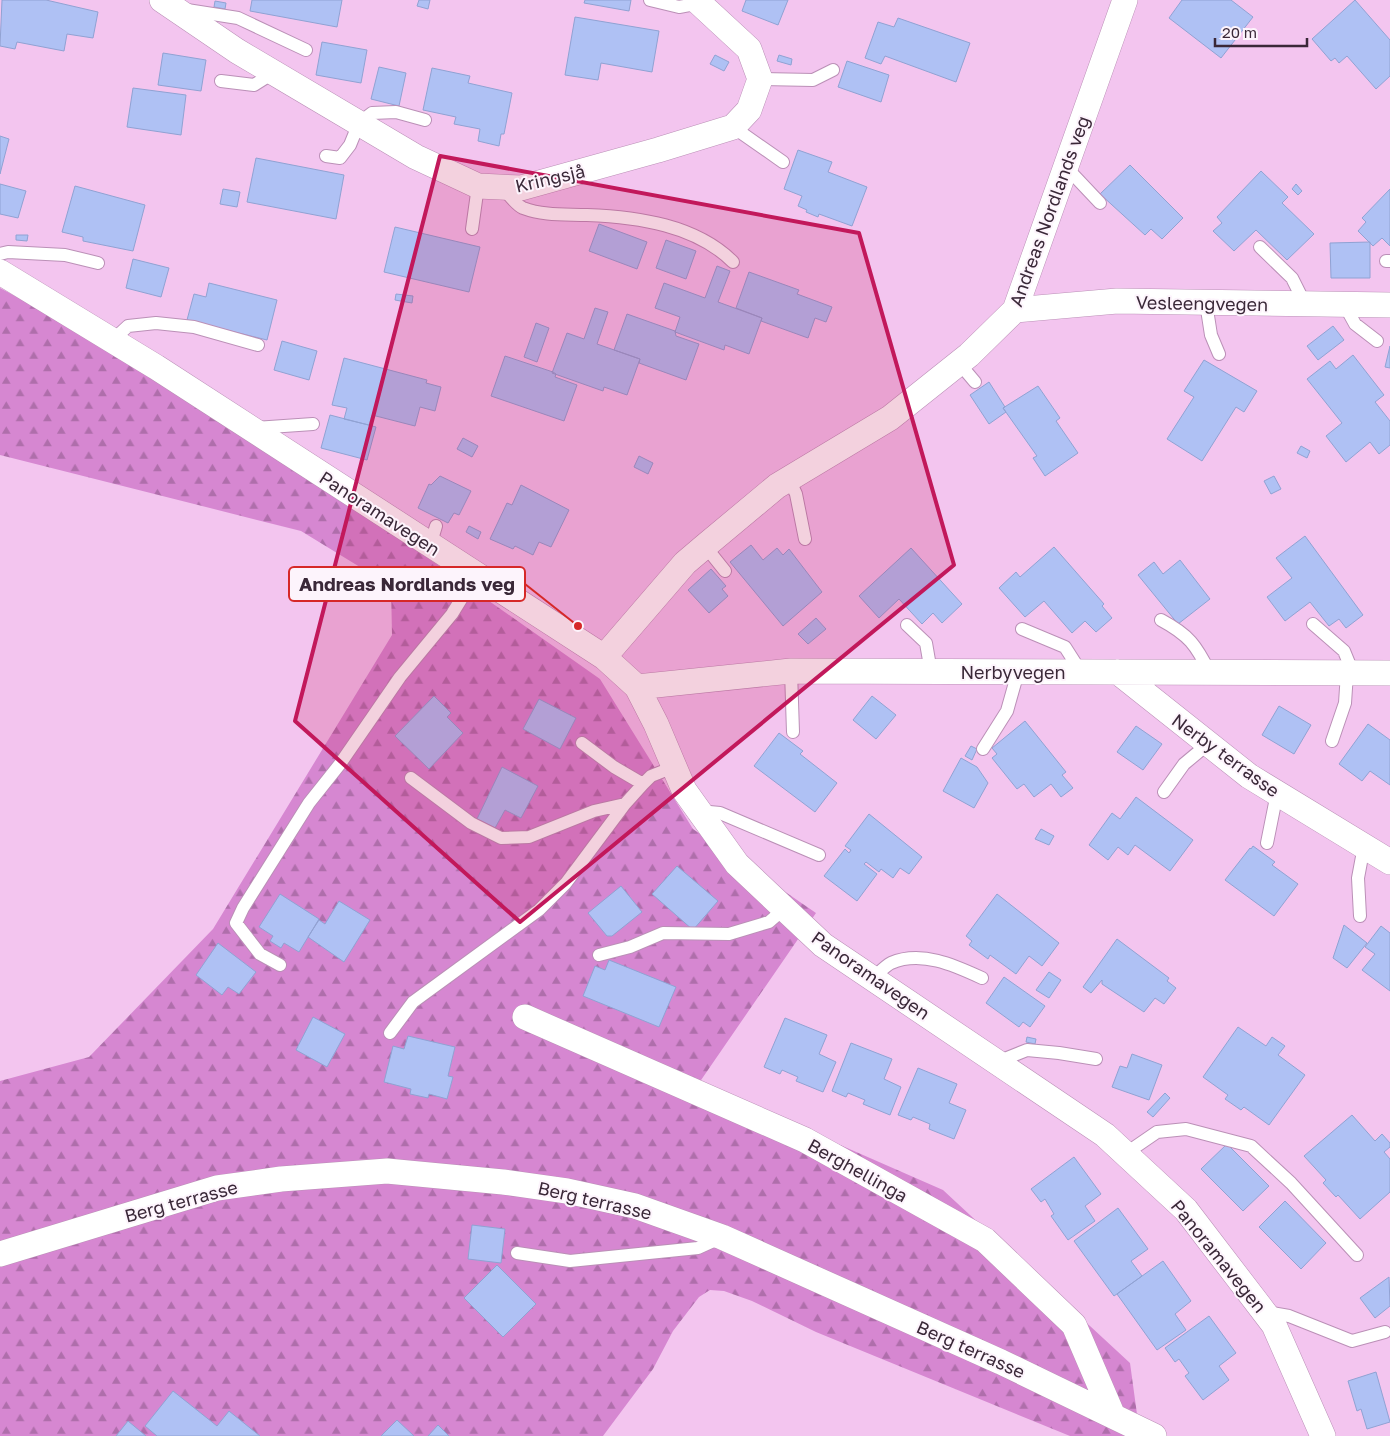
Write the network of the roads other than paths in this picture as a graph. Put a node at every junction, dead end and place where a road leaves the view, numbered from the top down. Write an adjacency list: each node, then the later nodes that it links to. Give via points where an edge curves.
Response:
1 (650, 0): 3 (lane, via 679,8)
2 (1125, 0): 15 (street, Andreas Nordlands veg)
3 (698, 2): 8 (street, via 749,49)
4 (168, 4): 5 (lane, via 238,18); 7 (street, Kringsjå)
5 (306, 50)
6 (833, 70): 8 (lane, via 813,80)
7 (273, 73): 9 (lane, via 254,85); 11 (street, Kringsjå)
8 (760, 79): 12 (street, via 749,110)
9 (221, 81)
10 (425, 120): 11 (lane, via 396,112 372,113)
11 (359, 123): 13 (lane, via 350,145 340,158); 16 (street, Kringsjå, via 416,157)
12 (733, 127): 14 (lane); 17 (street, Kringsjå, via 521,188)
13 (326, 156)
14 (783, 162)
15 (1066, 167): 18 (lane); 29 (street, Andreas Nordlands veg)
16 (478, 186): 17 (street, Kringsjå); 19 (lane)
17 (502, 187): 23 (lane, via 521,207 549,215 613,216 651,222 695,235 720,248)
18 (1100, 203)
19 (472, 229)
20 (1260, 247): 26 (lane, via 1292,278)
21 (0, 254): 22 (lane, via 65,255)
22 (98, 262)
23 (733, 262)
24 (0, 272): 30 (street, Panoramavegen)
25 (1206, 303): 26 (street, Vesleengvegen); 29 (street, Vesleengvegen, via 1118,302); 33 (lane, via 1211,335)
26 (1305, 304): 27 (street, Vesleengvegen)
27 (1344, 304): 28 (street, Vesleengvegen); 31 (lane, via 1355,324)
28 (1390, 304)
29 (1015, 310): 34 (street, Andreas Nordlands veg)
30 (113, 340): 32 (lane, via 128,326 156,323 194,327); 37 (street, Panoramavegen)
31 (1377, 342)
32 (258, 345)
33 (1219, 354)
34 (959, 363): 35 (lane); 38 (street, Andreas Nordlands veg, via 890,418)
35 (975, 382)
36 (313, 424): 37 (lane)
37 (250, 428): 42 (street, Panoramavegen, via 433,536)
38 (789, 479): 39 (lane, via 796,494); 40 (street, Andreas Nordlands veg)
39 (805, 540)
40 (705, 546): 41 (lane); 47 (street, Andreas Nordlands veg, via 685,563)
41 (725, 571)
42 (476, 575): 47 (street, Panoramavegen); 76 (lane, via 452,614 400,678 309,803 243,908 236,923 260,954)
43 (1161, 620): 53 (lane, via 1197,646)
44 (907, 624): 49 (lane, via 926,643)
45 (1313, 624): 54 (lane, via 1344,651)
46 (1022, 629): 51 (lane, via 1065,647)
47 (604, 657): 56 (street, Panoramavegen)
48 (791, 671): 49 (street, Nerbyvegen); 56 (street, Nerbyvegen); 57 (lane)
49 (931, 672): 50 (street, Nerbyvegen)
50 (1018, 672): 51 (street, Nerbyvegen); 61 (lane, via 1007,711)
51 (1081, 672): 52 (street, Nerbyvegen)
52 (1118, 672): 53 (street, Nerbyvegen); 60 (street, Nerby terrasse)
53 (1210, 673): 54 (street, Nerbyvegen)
54 (1350, 673): 55 (street, Nerbyvegen); 58 (lane, via 1345,702)
55 (1390, 673)
56 (637, 686): 62 (street, Panoramavegen)
57 (793, 732)
58 (1332, 741)
59 (582, 743): 64 (lane)
60 (1208, 744): 65 (lane, via 1184,764); 66 (street, Nerby terrasse)
61 (983, 749)
62 (674, 766): 64 (lane, via 651,776); 68 (street, Panoramavegen, via 684,790)
63 (410, 778): 67 (lane, via 471,823 501,838 529,837 594,812)
64 (643, 784): 67 (lane)
65 (1164, 792)
66 (1277, 793): 69 (lane); 70 (street, Nerby terrasse)
67 (625, 804): 80 (lane, via 566,884 539,910 414,1002)
68 (699, 811): 71 (lane, via 720,813); 73 (street, Panoramavegen, via 737,864)
69 (1267, 843)
70 (1364, 846): 72 (street, Nerby terrasse); 74 (lane, via 1358,878)
71 (819, 855)
72 (1390, 862)
73 (784, 909): 75 (lane, via 769,922 729,934 663,933 630,947); 77 (street, Panoramavegen, via 824,945)
74 (1360, 916)
75 (599, 955)
76 (280, 965)
77 (873, 978): 78 (lane, via 890,964 911,958 936,960); 82 (street, Panoramavegen)
78 (982, 978)
79 (525, 1017): 90 (street, Berghellinga, via 805,1140 985,1240 1074,1325)
80 (390, 1033)
81 (1096, 1059): 82 (lane, via 1027,1050)
82 (997, 1062): 83 (street, Panoramavegen, via 1105,1135)
83 (1125, 1154): 87 (lane, via 1157,1132 1186,1130 1251,1146 1291,1183); 88 (street, Panoramavegen, via 1186,1210)
84 (722, 1237): 85 (lane, via 698,1248 570,1261); 86 (street, Berg terrasse, via 636,1206 567,1191 386,1171 281,1179 217,1188); 90 (street, Berg terrasse)
85 (517, 1253)
86 (0, 1254)
87 (1356, 1255)
88 (1264, 1311): 89 (lane, via 1290,1316 1352,1341); 92 (street, Panoramavegen, via 1274,1325)
89 (1385, 1332)
90 (1113, 1416): 91 (street, Berg terrasse)
91 (1154, 1436)
92 (1323, 1436)

